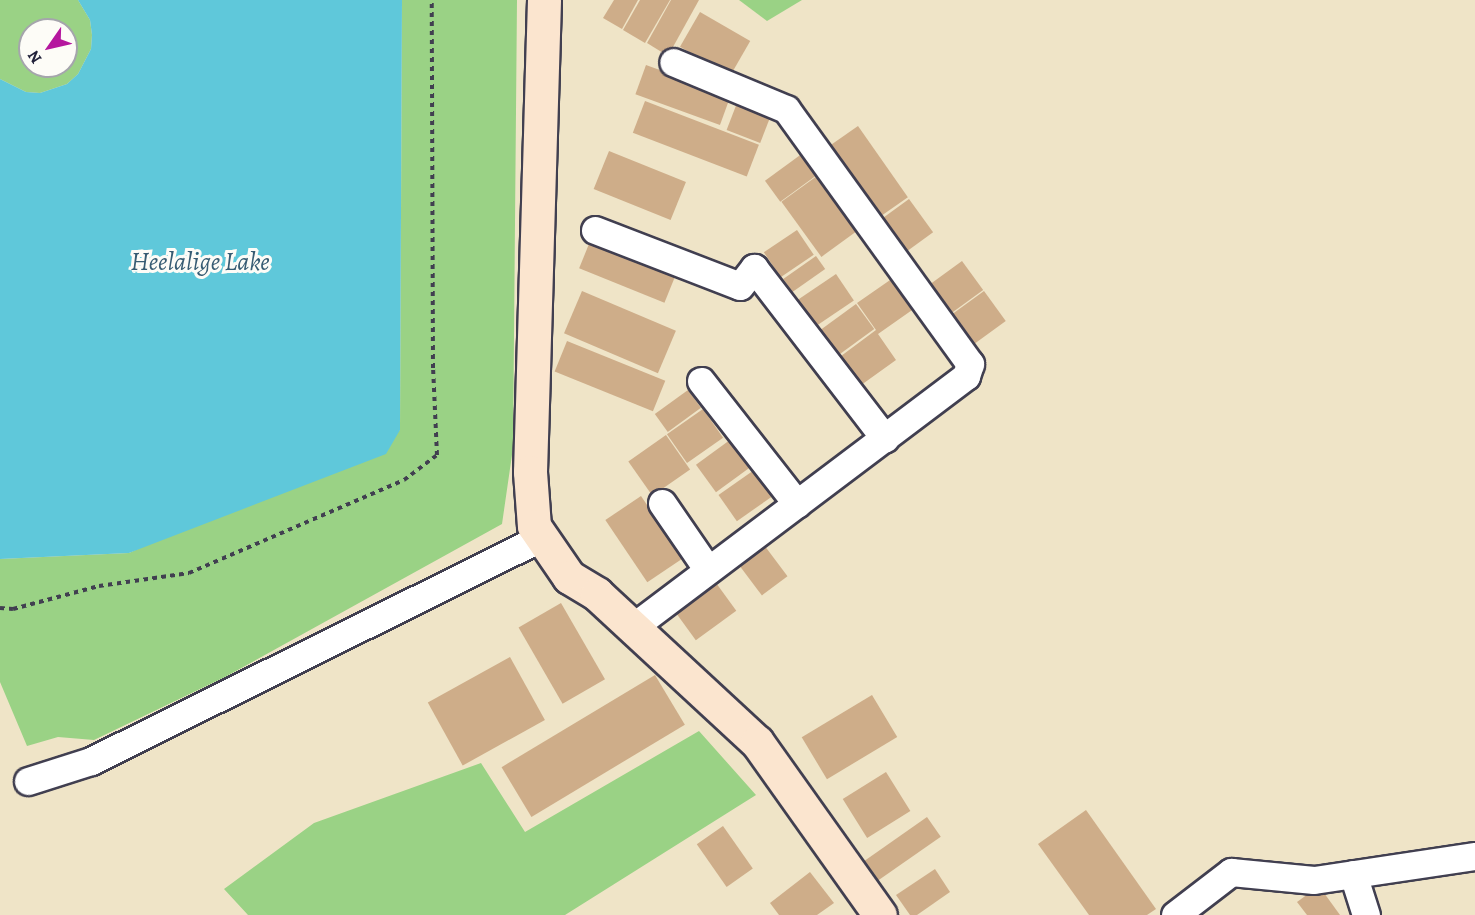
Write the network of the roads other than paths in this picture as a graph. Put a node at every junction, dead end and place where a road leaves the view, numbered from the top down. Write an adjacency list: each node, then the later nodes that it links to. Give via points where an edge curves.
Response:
1 (544, 0): 8 (street, via 530,472 534,526)
2 (673, 62): 5 (street, via 786,109 964,353 970,364 966,376)
3 (595, 230): 5 (street, via 740,286 754,268)
4 (700, 381): 7 (street)
5 (885, 439): 7 (street)
6 (662, 503): 9 (street)
7 (797, 504): 9 (street)
8 (542, 537): 10 (street, via 569,577 597,594); 11 (street, via 91,761)
9 (708, 570): 10 (street)
10 (633, 627): 14 (street, via 757,742)
11 (28, 781)
12 (1474, 859): 13 (street)
13 (1353, 874): 15 (street, via 1314,880 1231,873); 16 (street)
14 (880, 915)
15 (1175, 915)
16 (1366, 915)

